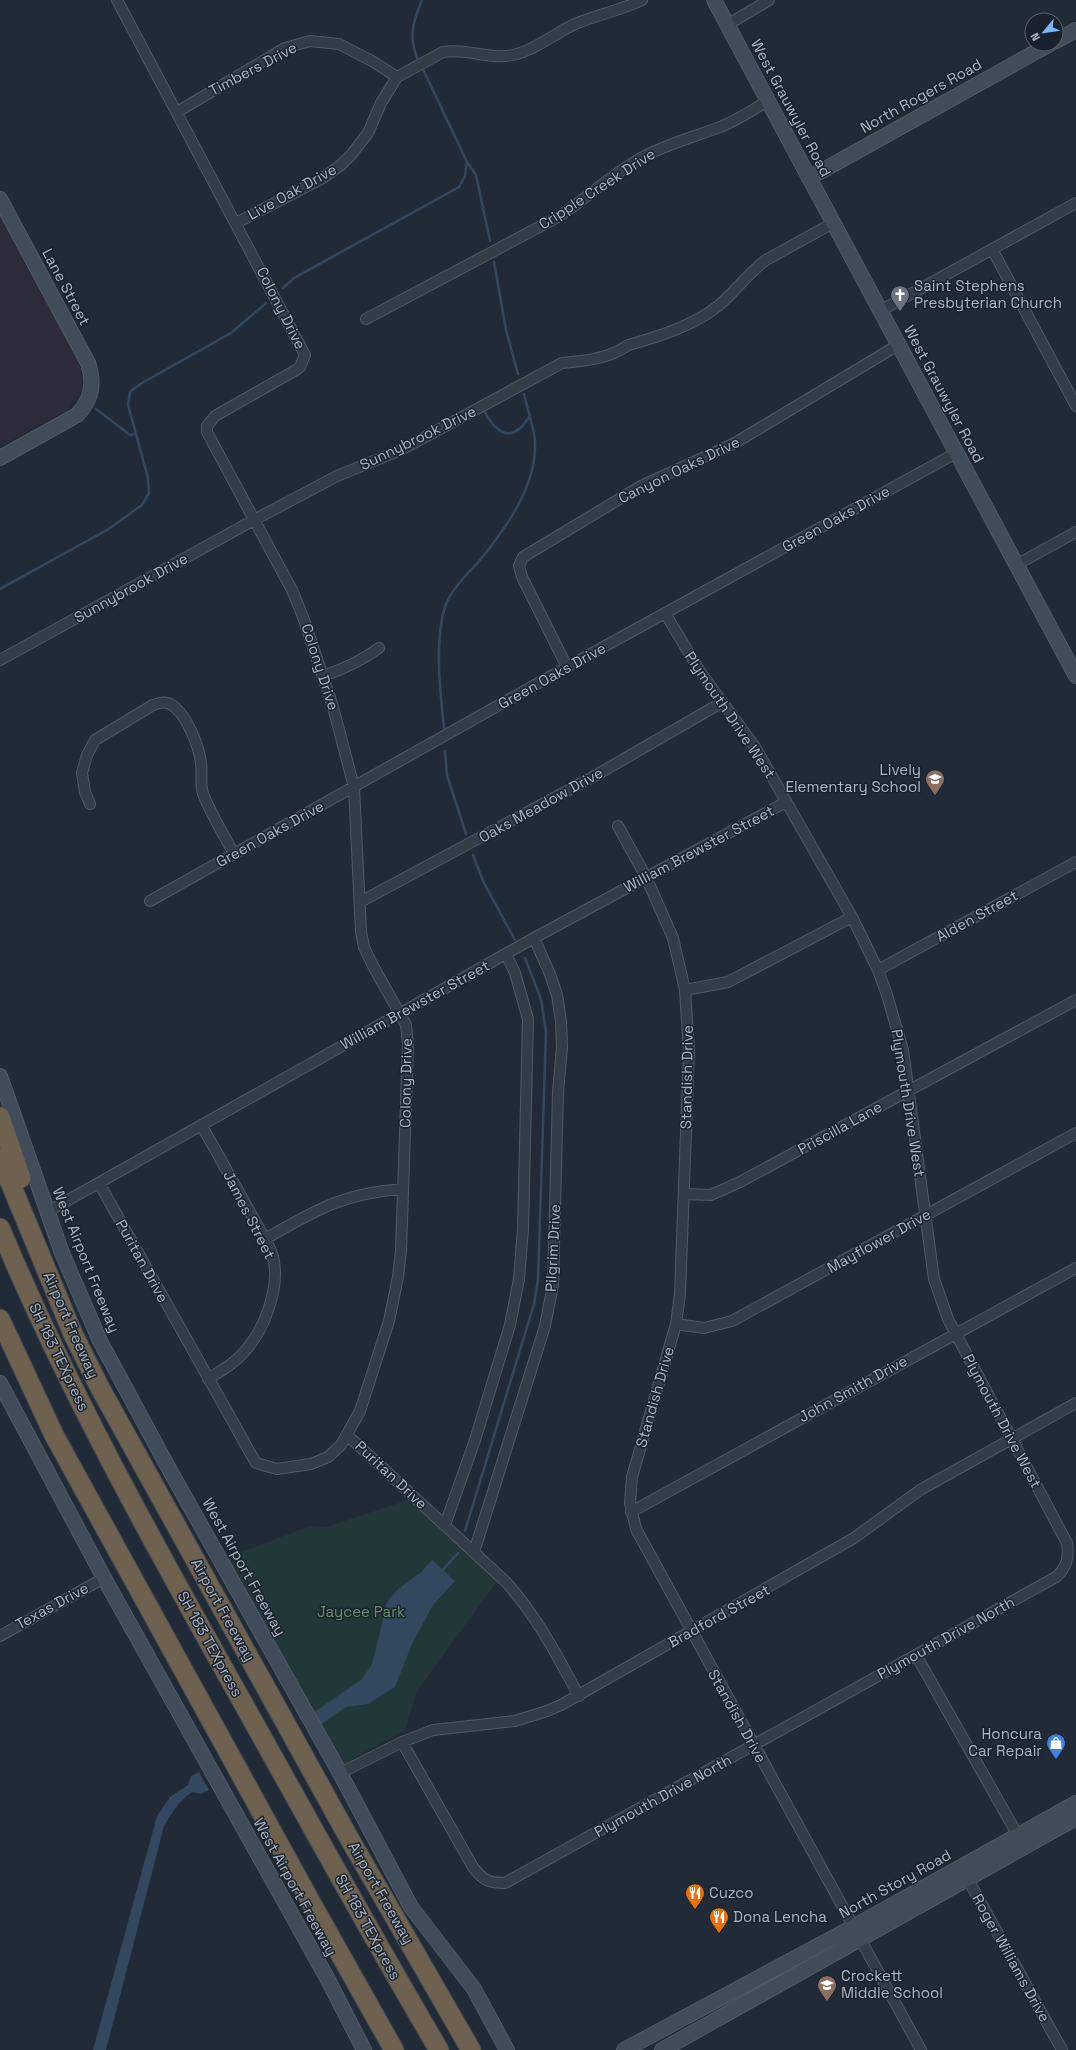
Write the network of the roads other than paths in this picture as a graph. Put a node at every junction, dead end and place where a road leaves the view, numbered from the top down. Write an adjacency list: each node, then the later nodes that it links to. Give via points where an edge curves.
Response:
1 (117, 0): 11 (street, Colony Drive)
2 (642, 0): 9 (street, Live Oak Drive, via 574,24 514,55 495,56 451,51)
3 (714, 0): 5 (main road, West Grauwyler Road)
4 (770, 0): 5 (street)
5 (727, 25): 10 (main road, West Grauwyler Road)
6 (1076, 30): 7 (main road)
7 (1064, 37)
8 (1036, 52): 12 (main road, North Rogers Road)
9 (397, 77): 11 (street, Timbers Drive, via 339,44 310,41 285,48); 15 (street, Live Oak Drive, via 381,103 368,133 352,156 321,179)
10 (768, 101): 12 (main road, West Grauwyler Road); 19 (street, Cripple Creek Drive, via 720,127 670,144 642,158 558,217)
11 (177, 112): 15 (street, Colony Drive)
12 (809, 178): 16 (main road, West Grauwyler Road)
13 (0, 199): 23 (main road, Lane Street, via 88,363 92,379 86,404 77,415)
14 (1076, 203): 17 (street)
15 (236, 223): 24 (street, Colony Drive, via 305,355 296,370 215,416 207,426)
16 (833, 223): 18 (main road, West Grauwyler Road); 24 (street, Sunnybrook Drive, via 756,267 719,305 701,317 616,352 591,360 562,363 401,450 337,476)
17 (992, 249): 18 (street); 21 (street)
18 (880, 311): 20 (main road, West Grauwyler Road)
19 (366, 319)
20 (898, 345): 22 (main road, West Grauwyler Road); 30 (street, Canyon Oaks Drive, via 735,443 641,486 523,557 519,566 522,577)
21 (1076, 406)
22 (956, 453): 26 (main road, West Grauwyler Road); 27 (street, Green Oaks Drive)
23 (0, 458)
24 (254, 520): 29 (street, Sunnybrook Drive); 31 (street, Colony Drive, via 292,590)
25 (1076, 532): 26 (street)
26 (1016, 565): 32 (main road, West Grauwyler Road)
27 (665, 613): 30 (street, Green Oaks Drive); 33 (street, Plymouth Drive West)
28 (378, 648): 31 (street, via 352,665)
29 (0, 660)
30 (568, 667): 34 (street, Green Oaks Drive)
31 (323, 676): 34 (street, Colony Drive, via 334,706)
32 (1076, 676)
33 (721, 703): 35 (street, Plymouth Drive West, via 755,747); 42 (street, Oaks Meadow Drive, via 592,778)
34 (354, 787): 38 (street, Green Oaks Drive); 42 (street, Colony Drive)
35 (786, 802): 40 (street, William Brewster Street); 43 (street, Plymouth Drive West)
36 (90, 804): 38 (street, via 82,773 95,740 153,705 162,702 171,704 183,718 197,743 204,797)
37 (618, 826): 40 (street, Standish Drive)
38 (234, 854): 41 (street, Green Oaks Drive)
39 (1076, 862): 46 (street, Alden Street)
40 (646, 877): 44 (street, William Brewster Street); 47 (street, Standish Drive, via 673,938)
41 (150, 901)
42 (360, 902): 49 (street, Colony Drive, via 364,947)
43 (852, 917): 46 (street, Plymouth Drive West); 47 (street, via 728,982)
44 (534, 938): 45 (street, William Brewster Street); 77 (street, Pilgrim Drive, via 557,995 561,1021 553,1285 545,1326)
45 (506, 954): 49 (street, William Brewster Street); 75 (street, Pilgrim Drive, via 515,973 528,1019 523,1222 518,1279 510,1325)
46 (878, 970): 51 (street, Plymouth Drive West, via 898,1028)
47 (685, 990): 58 (street, Standish Drive, via 689,1051)
48 (1076, 1000): 51 (street, Priscilla Lane)
49 (400, 1014): 53 (street, William Brewster Street); 57 (street, Colony Drive, via 406,1025 408,1044)
50 (0, 1076): 59 (main road, West Airport Freeway)
51 (908, 1091): 58 (street, Priscilla Lane, via 721,1192 706,1195); 60 (street, Plymouth Drive West)
52 (0, 1117): 61 (highway, via 22,1183)
53 (202, 1126): 56 (street, William Brewster Street); 63 (street, James Street)
54 (1076, 1133): 60 (street, Mayflower Drive)
55 (0, 1158): 61 (highway, Airport Freeway)
56 (99, 1183): 59 (street, William Brewster Street); 69 (street, Puritan Drive)
57 (403, 1189): 63 (street, via 371,1192 341,1199 317,1209); 72 (street, Colony Drive, via 400,1251 392,1309 360,1411)
58 (684, 1194): 67 (street, Standish Drive, via 680,1294)
59 (47, 1212): 85 (main road, West Airport Freeway, via 77,1292 100,1341)
60 (924, 1216): 67 (street, Mayflower Drive, via 732,1321 704,1328); 68 (street, Plymouth Drive West, via 936,1290)
61 (25, 1217): 98 (highway, Airport Freeway, via 73,1334 102,1393 349,1838)
62 (0, 1228): 97 (highway, SH 183 TEXpress, via 55,1353 160,1554)
63 (265, 1239): 69 (street, James Street, via 273,1255 275,1272 265,1318 245,1352)
64 (0, 1248): 96 (highway, SH 183 TEXpress, via 48,1357 157,1568)
65 (1076, 1268): 68 (street, John Smith Drive)
66 (0, 1319): 95 (highway, via 54,1435 312,1906)
67 (676, 1324): 74 (street, Standish Drive, via 632,1477)
68 (955, 1334): 73 (street, Plymouth Drive West); 74 (street, John Smith Drive)
69 (208, 1379): 72 (street, Puritan Drive, via 256,1463 277,1469 311,1464 328,1456)
70 (0, 1383): 78 (main road, West Airport Freeway)
71 (1076, 1403): 73 (street, Bradford Street)
72 (347, 1435): 75 (street, Puritan Drive)
73 (1012, 1438): 76 (street, Plymouth Drive West); 79 (street, Bradford Street, via 920,1490 854,1538)
74 (631, 1512): 79 (street, Standish Drive, via 636,1530)
75 (445, 1525): 77 (street, Puritan Drive)
76 (1068, 1549): 81 (street, Plymouth Drive North, via 1067,1563 1056,1577)
77 (474, 1552): 82 (street, Puritan Drive, via 528,1607)
78 (104, 1578): 80 (street, Texas Drive); 94 (main road, West Airport Freeway, via 326,1976)
79 (690, 1632): 82 (street, Bradford Street); 84 (street, Standish Drive)
80 (0, 1636)
81 (916, 1654): 84 (street, Plymouth Drive North); 88 (street)
82 (579, 1696): 83 (street, Bradford Street, via 530,1717 488,1725 433,1730)
83 (402, 1742): 84 (street, Plymouth Drive North, via 473,1868 482,1879 495,1883 505,1883); 85 (street, Bradford Street)
84 (754, 1746): 91 (street, Standish Drive)
85 (340, 1773): 93 (main road, West Airport Freeway, via 411,1907)
86 (1076, 1803): 88 (main road, North Story Road)
87 (1076, 1818): 88 (main road, North Story Road)
88 (1021, 1841): 89 (main road, North Story Road); 90 (main road, North Story Road)
89 (961, 1867): 90 (street, Roger Williams Drive); 91 (main road, North Story Road)
90 (968, 1879): 92 (main road, North Story Road); 104 (street, Roger Williams Drive)
91 (853, 1927): 92 (street, Standish Drive); 101 (main road, North Story Road)
92 (861, 1940): 102 (main road, North Story Road); 103 (street, Standish Drive)
93 (465, 1979): 99 (main road, via 469,1993); 100 (main road, West Airport Freeway, via 474,1989)
94 (364, 2050)
95 (394, 2050)
96 (427, 2050)
97 (438, 2050)
98 (471, 2050)
99 (498, 2050)
100 (507, 2050)
101 (624, 2050)
102 (662, 2050)
103 (921, 2050)
104 (1062, 2050)

